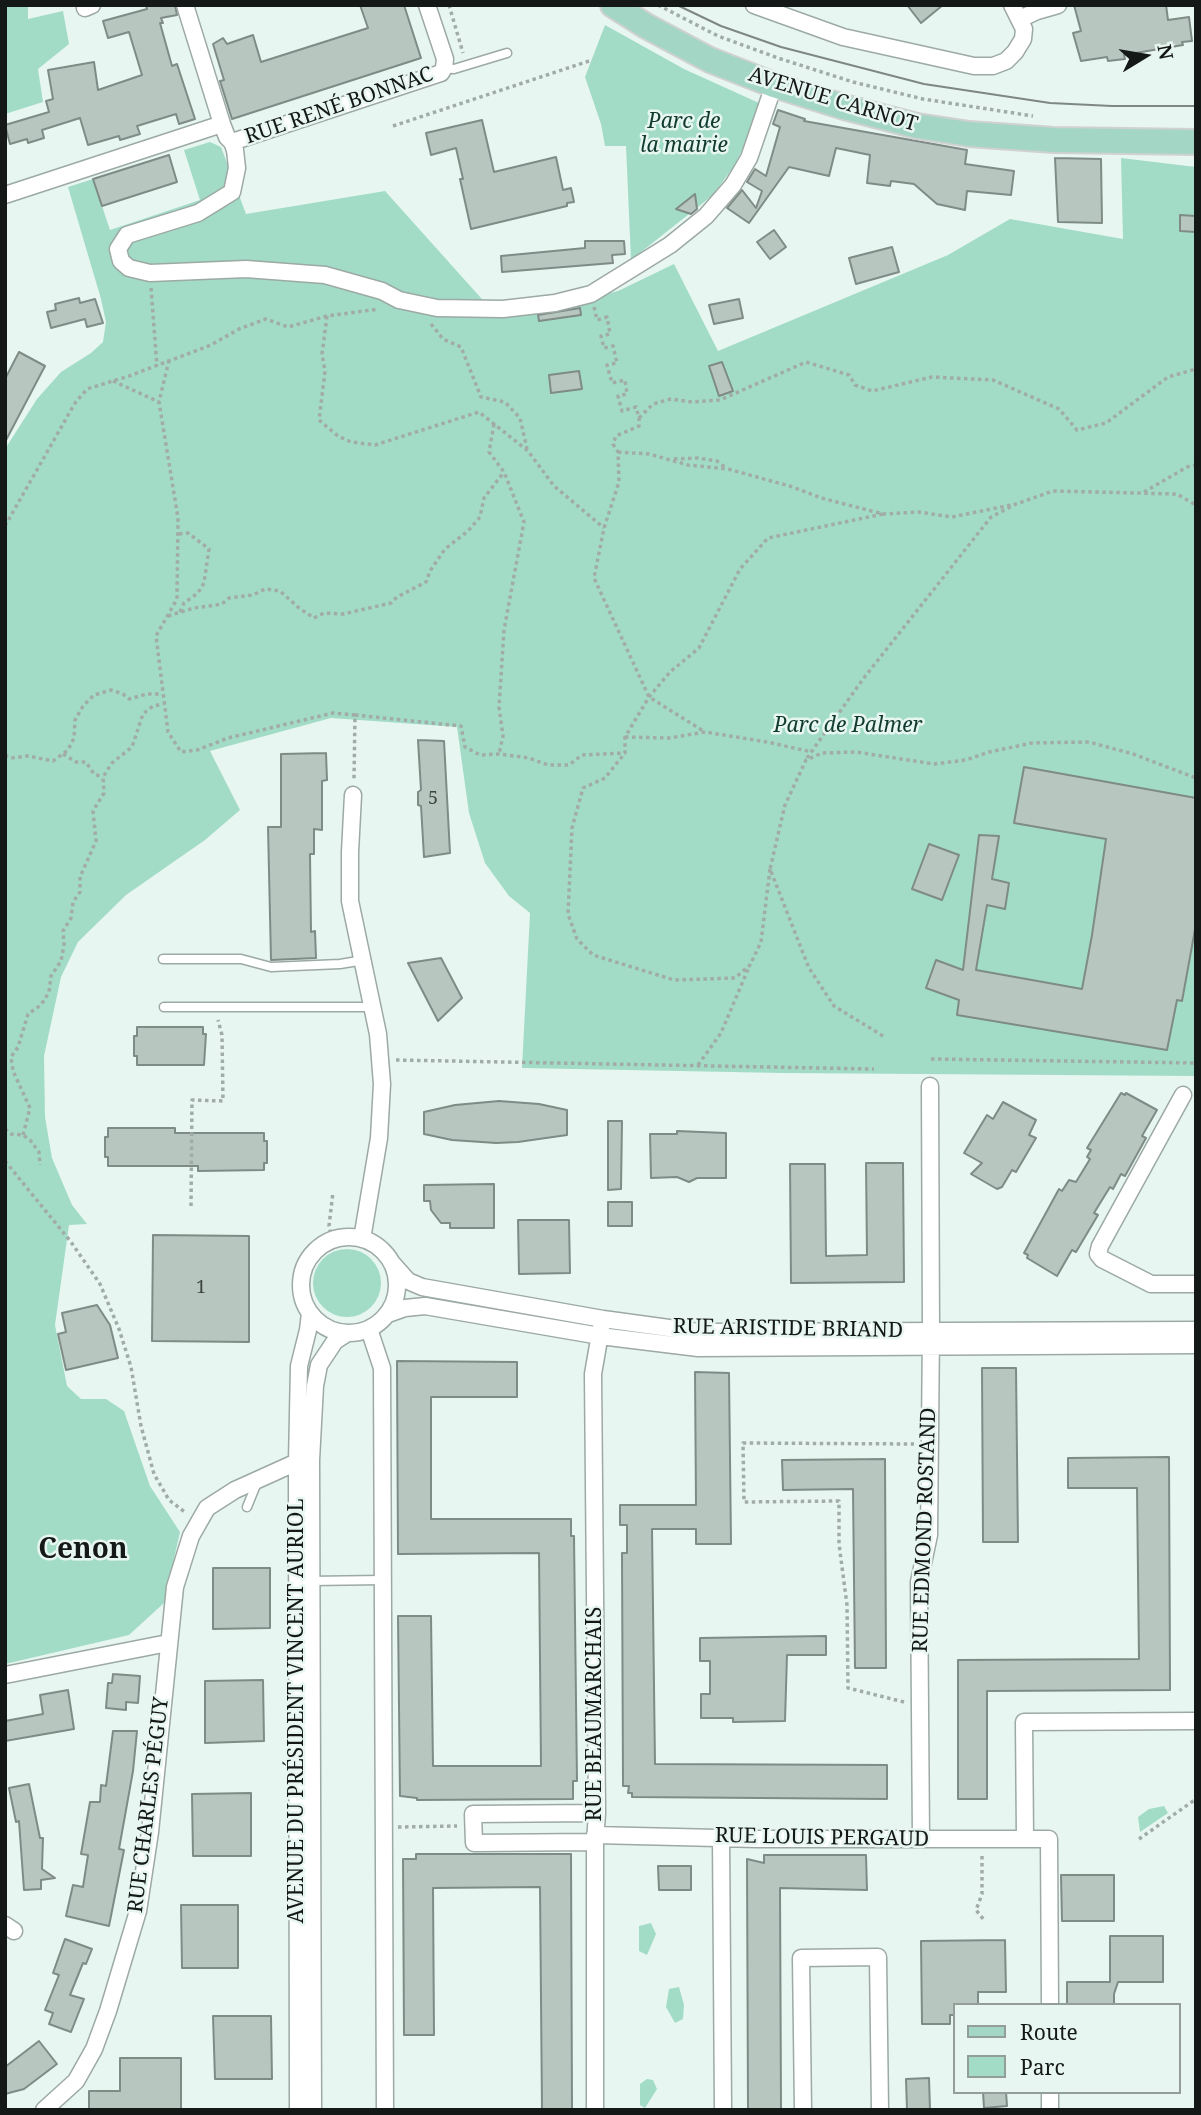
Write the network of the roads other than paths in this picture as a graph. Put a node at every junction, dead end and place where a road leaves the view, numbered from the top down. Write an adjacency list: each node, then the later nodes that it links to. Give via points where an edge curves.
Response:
1 (185, 5): 11 (street)
2 (427, 5): 9 (street, RUE RENÉ BONNAC)
3 (613, 5): 10 (main road, AVENUE CARNOT, via 710,60)
4 (635, 5): 12 (main road, AVENUE CARNOT, via 713,49 848,96 920,114 1001,125)
5 (754, 5): 7 (street, via 843,37 974,66 993,66 1015,52 1024,29)
6 (1058, 5): 7 (street)
7 (1016, 12)
8 (507, 53): 9 (lane, RUE RENÉ BONNAC)
9 (444, 68): 13 (street, RUE RENÉ BONNAC, via 437,76)
10 (774, 85): 13 (street, via 749,158 706,216 670,246 591,294 503,309 437,308 325,275 246,269 150,273 129,268 118,249 127,235 198,213 232,192 237,168); 14 (main road, AVENUE CARNOT, via 917,126 969,134)
11 (222, 124): 13 (street); 15 (street)
12 (1196, 130)
13 (232, 142)
14 (1196, 142)
15 (5, 195)
16 (353, 796): 18 (street, via 350,901)
17 (163, 959): 18 (lane, via 241,959 271,967)
18 (364, 960): 20 (street)
19 (164, 1007): 20 (lane)
20 (373, 1007): 23 (street, via 380,1060 379,1138)
21 (930, 1086): 33 (street, RUE EDMOND ROSTAND)
22 (1183, 1095): 25 (street, via 1098,1254 1151,1284)
23 (362, 1239): 24 (street, via 384,1252); 26 (street, via 332,1240 314,1252 301,1286)
24 (392, 1263): 27 (street, via 397,1289); 28 (street, RUE ARISTIDE BRIAND, via 408,1281 422,1287)
25 (1196, 1284)
26 (310, 1313): 31 (street, via 320,1324); 35 (street, AVENUE DU PRÉSIDENT VINCENT AURIOL, via 299,1366)
27 (388, 1314): 29 (street); 32 (street, RUE ARISTIDE BRIAND, via 425,1306)
28 (603, 1319): 32 (street, RUE BEAUMARCHAIS); 33 (street, RUE ARISTIDE BRIAND, via 698,1332)
29 (369, 1329): 31 (street); 38 (street, via 382,1368)
30 (1196, 1330): 33 (street, RUE ARISTIDE BRIAND)
31 (346, 1334): 35 (street, AVENUE DU PRÉSIDENT VINCENT AURIOL, via 335,1341 319,1365)
32 (600, 1336): 33 (street, RUE ARISTIDE BRIAND, via 698,1348); 43 (street, RUE BEAUMARCHAIS, via 593,1374)
33 (931, 1339): 34 (street, RUE ARISTIDE BRIAND); 46 (street, RUE EDMOND ROSTAND, via 929,1535 919,1582)
34 (1196, 1345)
35 (304, 1461): 36 (street, RUE CHARLES PÉGUY); 39 (street, AVENUE DU PRÉSIDENT VINCENT AURIOL)
36 (258, 1479): 37 (lane); 40 (street, RUE CHARLES PÉGUY, via 207,1508 191,1536 175,1587)
37 (247, 1507)
38 (383, 1580): 39 (lane); 52 (street)
39 (304, 1581): 50 (street, AVENUE DU PRÉSIDENT VINCENT AURIOL); 51 (street, AVENUE DU PRÉSIDENT VINCENT AURIOL)
40 (168, 1643): 41 (street); 49 (street, RUE CHARLES PÉGUY, via 138,1912 94,2049 76,2081)
41 (5, 1675)
42 (1196, 1721): 47 (street, via 1024,1722)
43 (597, 1813): 45 (street, RUE BEAUMARCHAIS); 45 (street, RUE LOUIS PERGAUD, via 473,1814 474,1843)
44 (721, 1837): 45 (street, RUE LOUIS PERGAUD); 46 (street, RUE LOUIS PERGAUD); 54 (street)
45 (595, 1838): 53 (street, RUE BEAUMARCHAIS)
46 (921, 1839): 47 (street, RUE LOUIS PERGAUD)
47 (1025, 1839): 48 (street, RUE LOUIS PERGAUD, via 1049,1839)
48 (1049, 2003)
49 (44, 2110)
50 (298, 2110)
51 (313, 2110)
52 (385, 2110)
53 (595, 2110)
54 (723, 2110)
55 (803, 2110): 56 (street, via 801,1958 878,1957)
56 (880, 2110)

